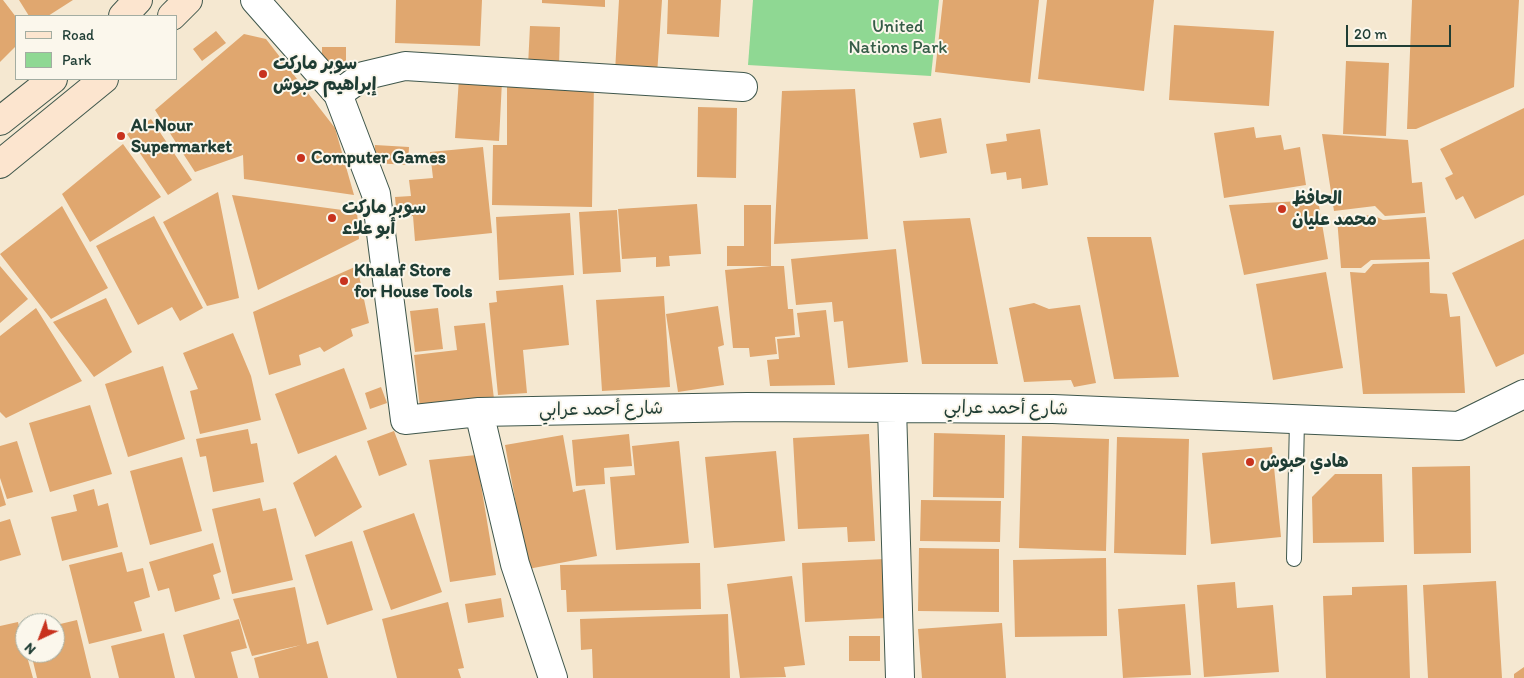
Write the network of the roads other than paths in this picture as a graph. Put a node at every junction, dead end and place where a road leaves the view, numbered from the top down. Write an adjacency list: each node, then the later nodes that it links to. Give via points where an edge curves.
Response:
1 (138, 0): 4 (main road)
2 (188, 0): 5 (main road)
3 (255, 0): 9 (street)
4 (123, 15)
5 (173, 15)
6 (52, 80): 10 (main road)
7 (103, 80): 11 (main road)
8 (743, 87): 9 (street, via 405,66 364,76)
9 (338, 94): 14 (street, شارع أحمد عرابي, via 376,194 405,420)
10 (0, 121)
11 (0, 164)
12 (1524, 394): 15 (street, شارع أحمد عرابي, via 1459,426)
13 (892, 408): 14 (street, شارع أحمد عرابي); 15 (street, شارع أحمد عرابي, via 1052,409); 18 (street)
14 (479, 412): 17 (street, via 515,564)
15 (1296, 420): 16 (lane)
16 (1294, 559)
17 (553, 678)
18 (900, 678)

